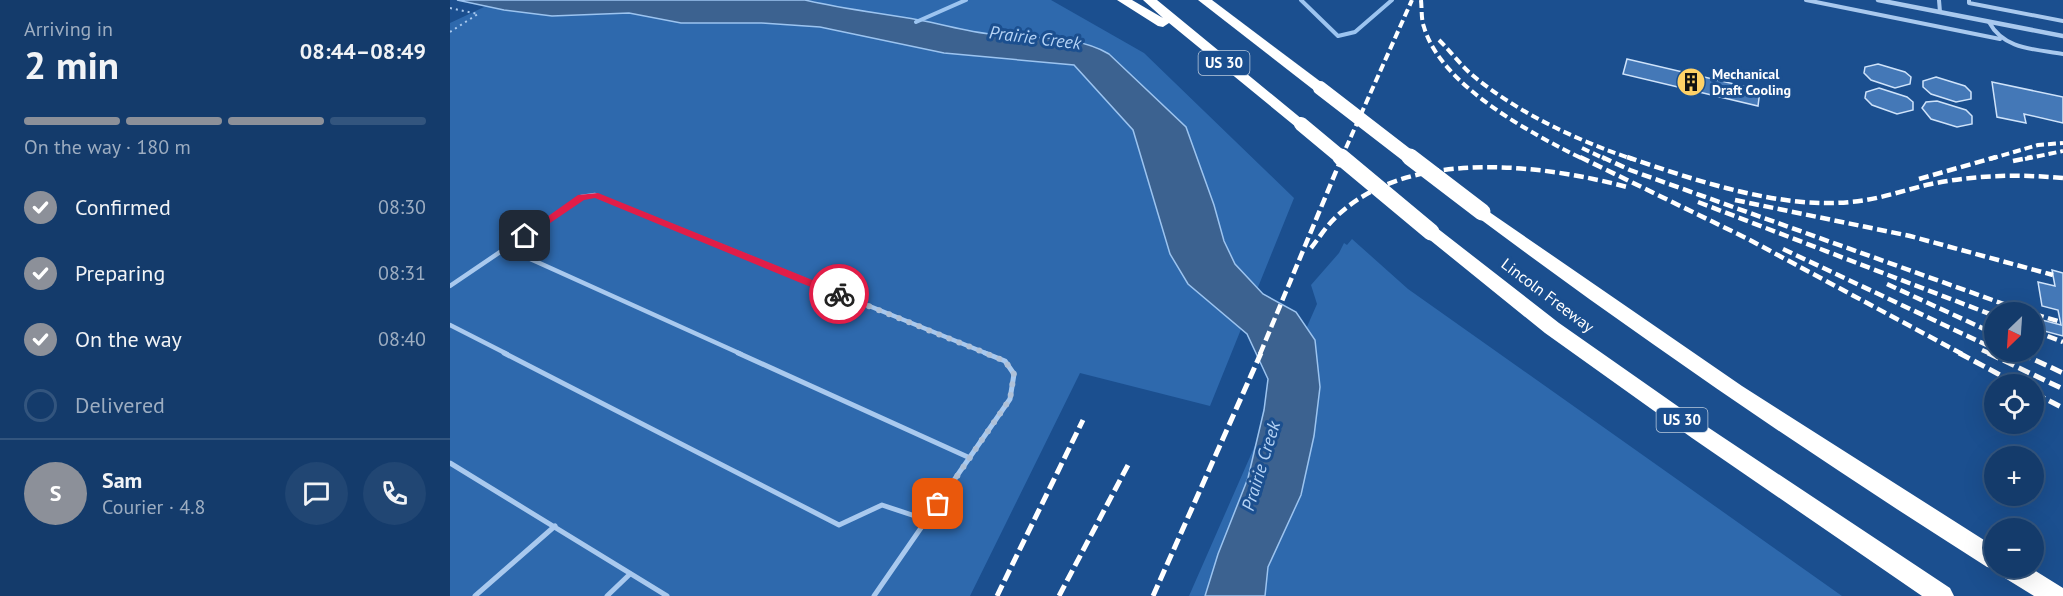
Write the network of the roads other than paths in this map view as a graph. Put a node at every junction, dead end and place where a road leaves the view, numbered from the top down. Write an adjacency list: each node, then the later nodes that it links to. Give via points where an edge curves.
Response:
1 (1123, 0): 13 (highway)
2 (1149, 0): 13 (highway, Lincoln Freeway / US 30)
3 (1204, 0): 22 (highway, Lincoln Freeway / US 30, bridge, via 1586,290 1736,394)
4 (1806, 0): 12 (lane)
5 (1878, 0): 8 (street)
6 (1939, 0): 8 (lane)
7 (1969, 0): 9 (lane)
8 (1940, 12): 10 (street)
9 (2063, 21)
10 (1989, 22): 11 (street); 12 (lane)
11 (2063, 36)
12 (2000, 39): 14 (lane)
13 (1207, 49): 29 (highway, Lincoln Freeway / US 30, bridge, via 1552,328)
14 (2063, 54)
15 (506, 248): 16 (lane); 18 (lane); 18 (lane, via 581,197 595,195 1005,361 1014,374 1010,399)
16 (450, 286)
17 (450, 325): 20 (lane, via 839,525 882,506)
18 (970, 458): 20 (lane)
19 (450, 463): 21 (lane)
20 (927, 520): 28 (lane)
21 (555, 526): 23 (lane); 25 (lane)
22 (1984, 552)
23 (630, 573): 26 (lane); 27 (lane)
24 (2026, 578): 30 (highway)
25 (475, 596)
26 (607, 596)
27 (667, 596)
28 (874, 596)
29 (1942, 596)
30 (2055, 596)

